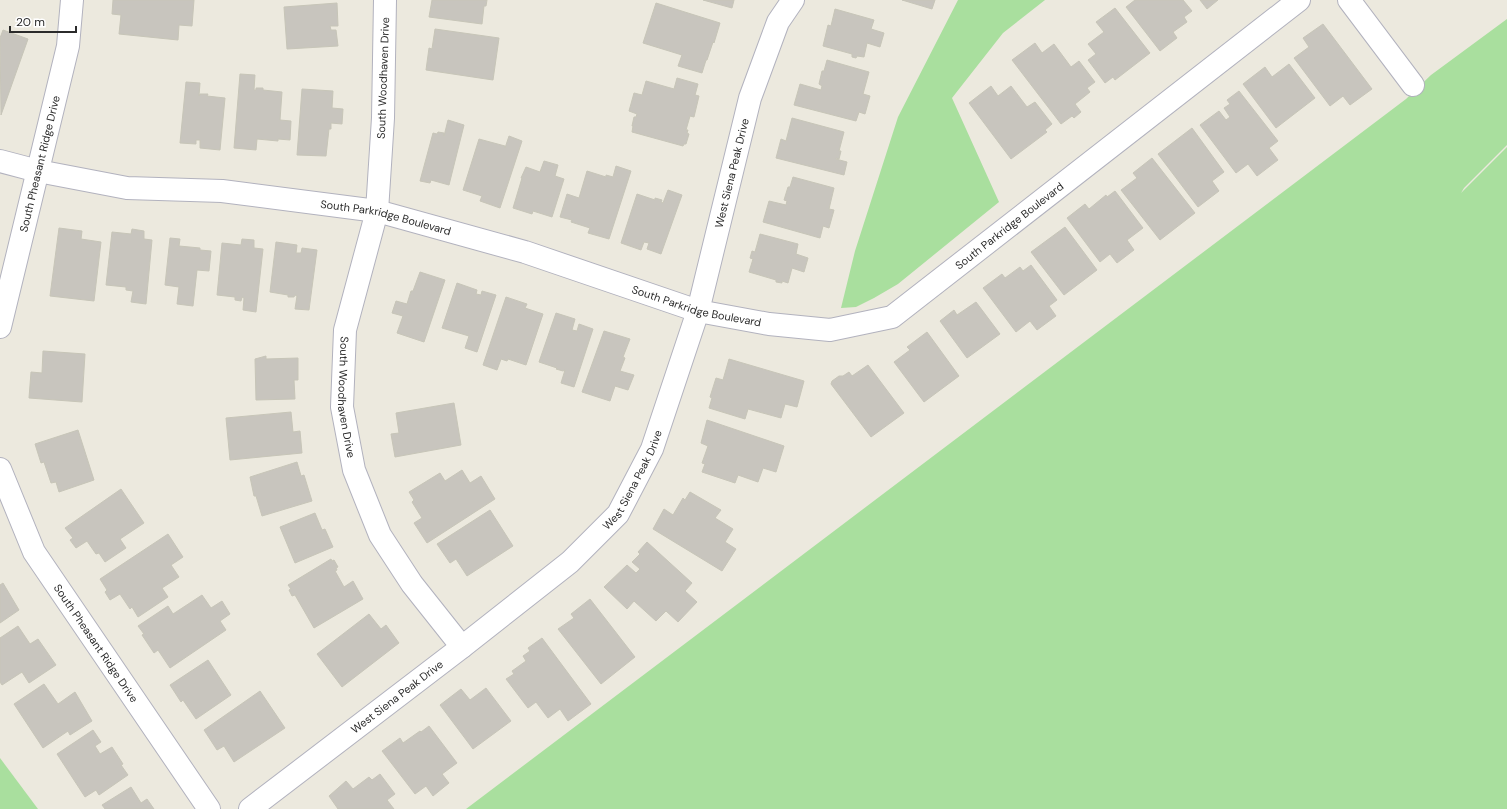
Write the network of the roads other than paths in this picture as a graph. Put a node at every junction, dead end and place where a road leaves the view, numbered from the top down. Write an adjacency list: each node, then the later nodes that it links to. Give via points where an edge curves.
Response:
1 (72, 0): 8 (street, South Pheasant Ridge Drive, via 68,46)
2 (385, 0): 9 (street, South Woodhaven Drive, via 383,118)
3 (793, 0): 10 (street, West Siena Peak Drive, via 778,22 750,98)
4 (1299, 0): 10 (street, South Parkridge Boulevard, via 892,317 830,330 769,324)
5 (1349, 0): 6 (street)
6 (1413, 85)
7 (0, 161): 8 (street, South Parkridge Boulevard)
8 (38, 171): 9 (street, South Parkridge Boulevard, via 127,188 222,191); 11 (street, South Pheasant Ridge Drive)
9 (377, 211): 10 (street, South Parkridge Boulevard, via 525,252); 13 (street, South Woodhaven Drive, via 346,330 342,407 354,470 380,535 412,584)
10 (698, 311): 13 (street, West Siena Peak Drive, via 652,449 618,514 570,562)
11 (0, 326)
12 (0, 469): 14 (street, South Pheasant Ridge Drive, via 34,552)
13 (462, 647): 15 (street, West Siena Peak Drive)
14 (209, 809)
15 (250, 809)

